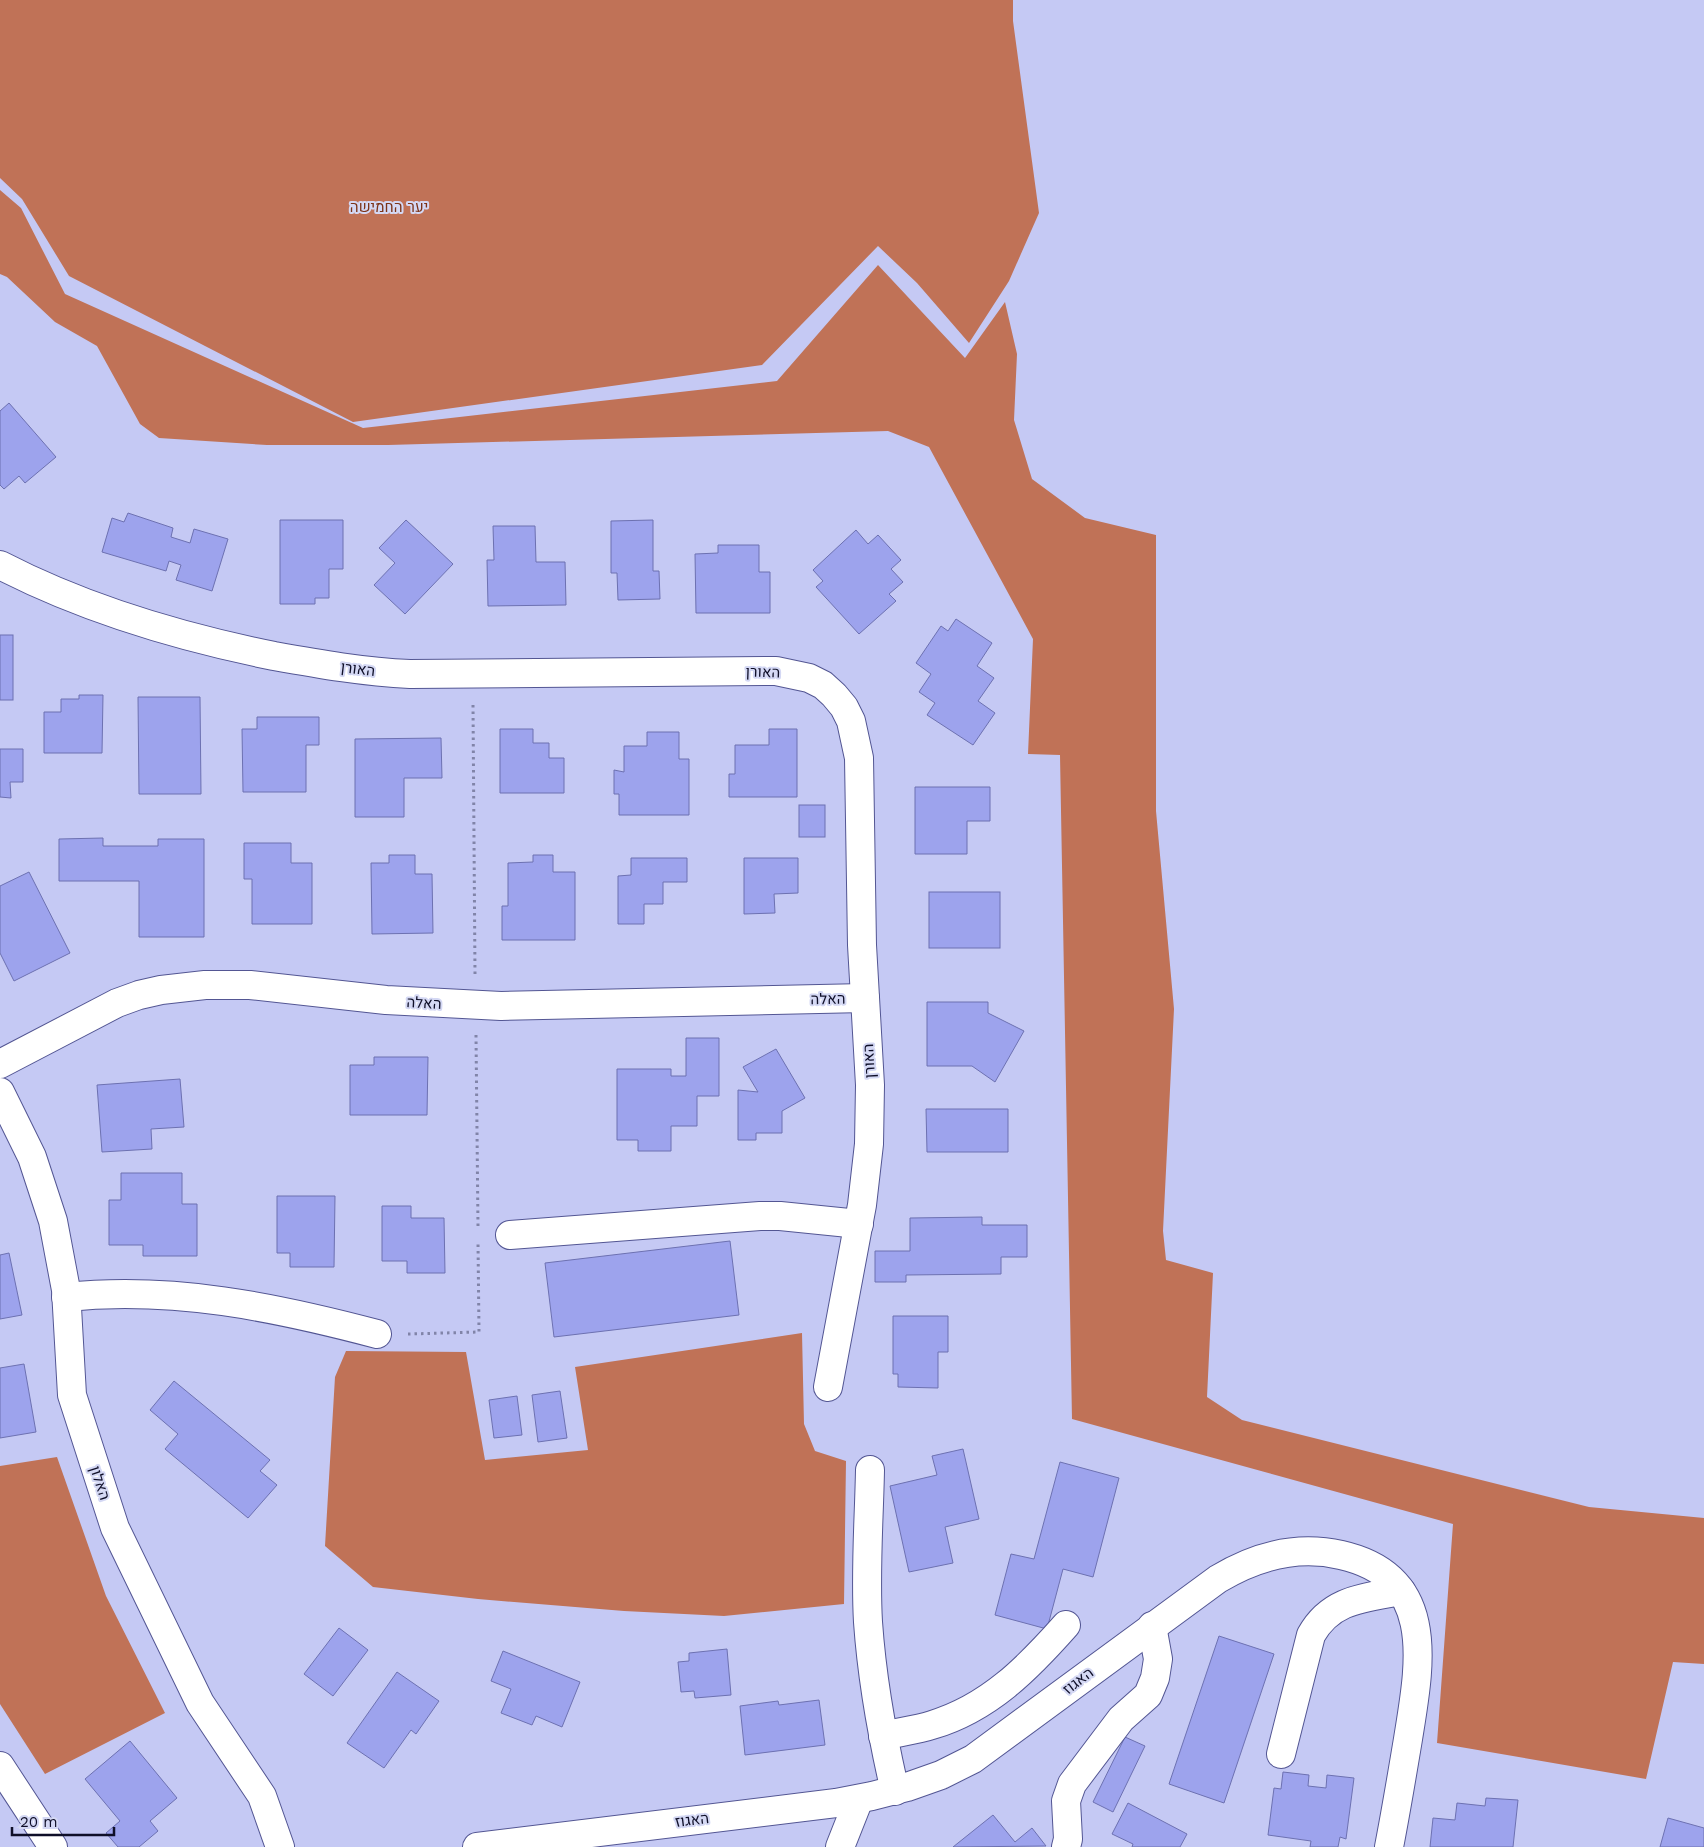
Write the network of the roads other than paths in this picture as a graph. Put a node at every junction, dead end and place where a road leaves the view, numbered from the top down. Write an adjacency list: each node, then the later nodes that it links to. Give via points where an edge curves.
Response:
1 (0, 565): 2 (street, האורן, via 72,597 162,628 255,652 338,667 410,674 776,671 809,678 823,686 844,707 856,738)
2 (865, 998): 3 (street, האלה, via 530,1007 406,1002 250,985 183,986 117,1003); 5 (street, האורן, via 870,1115)
3 (0, 1064)
4 (0, 1092): 7 (street, האלון, via 40,1177 58,1244)
5 (859, 1224): 6 (street, via 760,1216); 9 (street, האורן)
6 (510, 1235)
7 (66, 1297): 8 (street, via 131,1293 193,1296 270,1308); 20 (street, האלון, via 72,1395 114,1528 200,1703 262,1796)
8 (377, 1334)
9 (828, 1387)
10 (870, 1470): 14 (street, via 866,1590)
11 (1401, 1591): 13 (street, האגוז, via 1392,1580 1368,1563 1330,1552 1288,1552 1270,1555 1234,1569); 15 (street, via 1359,1599 1335,1608 1318,1622 1311,1635); 24 (street, האגוז, via 1414,1617 1418,1665)
12 (1066, 1625): 14 (street, via 1019,1675 973,1709 931,1726)
13 (1152, 1626): 17 (street, האגוז, via 973,1759); 23 (street, via 1158,1659 1155,1678 1148,1695 1121,1719 1072,1784 1066,1801)
14 (883, 1736): 17 (street)
15 (1281, 1754)
16 (0, 1766): 19 (street)
17 (895, 1791): 18 (street, האגוז)
18 (859, 1799): 21 (street, האגוז); 22 (street)
19 (52, 1847)
20 (280, 1847)
21 (477, 1847)
22 (840, 1847)
23 (1066, 1847)
24 (1389, 1847)

